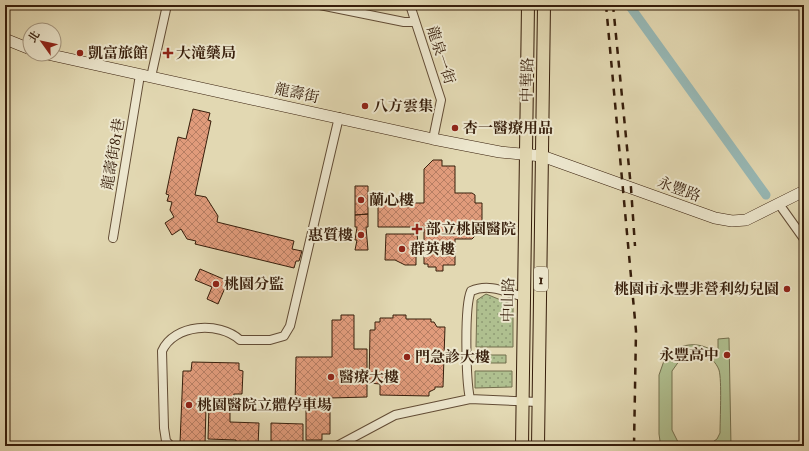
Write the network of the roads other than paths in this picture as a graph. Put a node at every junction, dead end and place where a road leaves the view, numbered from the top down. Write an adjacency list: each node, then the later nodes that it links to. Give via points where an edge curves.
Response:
1 (167, 5): 10 (street, 龍壽街81巷)
2 (320, 5): 6 (street)
3 (410, 5): 6 (street, 龍泉一街)
4 (528, 5): 13 (main road, 中華路 / 1, via 528,82)
5 (544, 5): 14 (main road, 中華路 / 1)
6 (415, 22): 12 (street, 龍泉一街, via 441,100)
7 (5, 40): 8 (street)
8 (22, 46)
9 (62, 57): 10 (street, 龍壽街)
10 (146, 76): 11 (street, 龍壽街); 17 (street, 龍壽街81巷)
11 (339, 117): 12 (street, 龍壽街); 23 (street, via 290,326 284,336 270,340 240,340 233,334 199,327 173,336 166,342 162,351 164,428 166,441)
12 (433, 139): 13 (street, 龍壽街)
13 (524, 155): 14 (street, 龍壽街); 19 (main road, 中山路 / 1)
14 (542, 156): 16 (street, 永豐路, via 715,218 746,220); 22 (main road, 1)
15 (804, 191): 16 (street, 永豐路)
16 (780, 204): 18 (street)
17 (113, 238)
18 (804, 239)
19 (524, 297): 20 (street, via 488,287 471,291 468,298); 21 (main road, 中山路 / 1)
20 (470, 400): 21 (street); 24 (street, via 395,415)
21 (523, 400): 22 (street); 25 (main road, 中山路 / 1)
22 (538, 402): 26 (main road, 1)
23 (171, 446)
24 (338, 446)
25 (522, 446)
26 (538, 446)

